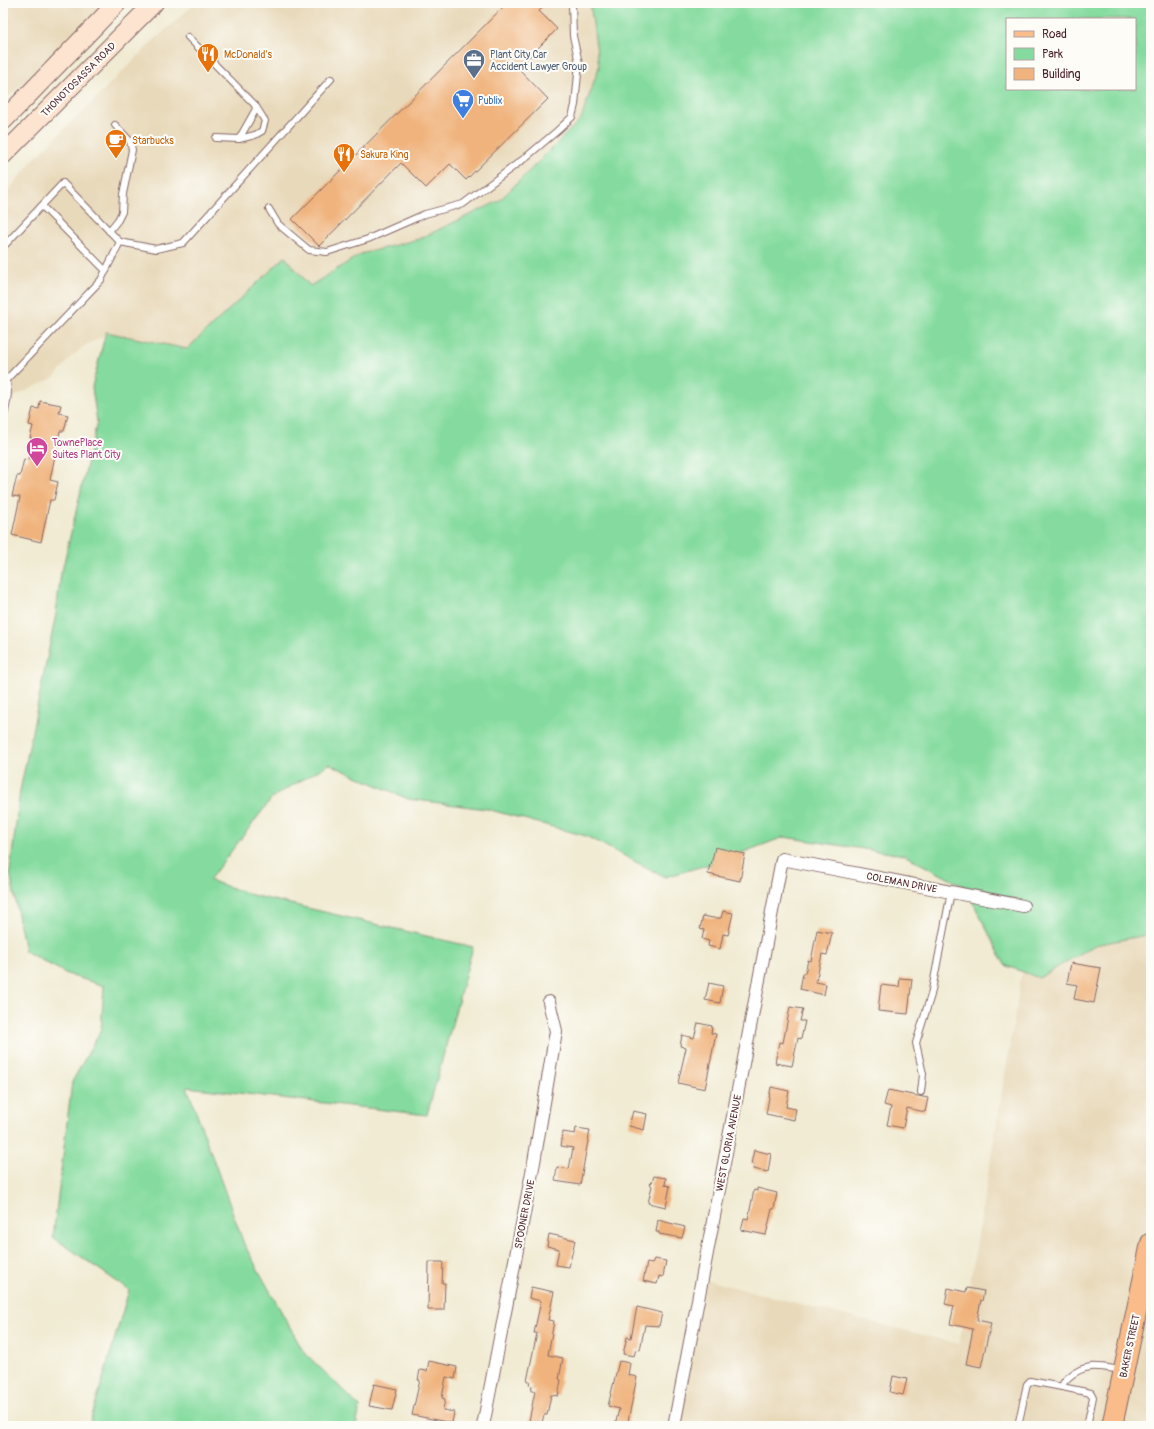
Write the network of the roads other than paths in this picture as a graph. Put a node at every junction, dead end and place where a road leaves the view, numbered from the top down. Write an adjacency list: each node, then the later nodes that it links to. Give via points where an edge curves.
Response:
1 (117, 3): 6 (main road)
2 (572, 3): 16 (lane, via 573,36 579,62 572,117 536,149 463,204 425,214 368,239 327,252 309,250 278,224)
3 (152, 4): 12 (main road, THONOTOSASSA ROAD)
4 (188, 36): 7 (lane)
5 (331, 79): 18 (lane, via 183,243 156,249)
6 (41, 82): 8 (main road); 12 (main road, via 17,129)
7 (255, 105): 13 (lane, via 256,109); 13 (lane, via 265,121 262,131)
8 (8, 115): 9 (main road)
9 (3, 125)
10 (115, 125): 17 (lane, via 130,141 132,150 122,194 122,212)
11 (216, 138): 13 (lane)
12 (19, 139): 14 (main road, THONOTOSASSA ROAD)
13 (239, 139)
14 (3, 155)
15 (42, 206): 17 (lane, via 63,183); 19 (lane); 20 (lane)
16 (269, 209)
17 (109, 231): 18 (lane)
18 (120, 242): 20 (lane)
19 (3, 247)
20 (106, 271): 21 (lane, via 101,280)
21 (4, 378): 22 (lane, via 8,391)
22 (3, 421)
23 (782, 859): 24 (street, COLEMAN DRIVE); 32 (street, WEST GLORIA AVENUE)
24 (951, 892): 25 (street, COLEMAN DRIVE); 27 (lane, via 931,995 916,1043 923,1074)
25 (1023, 906)
26 (549, 1002): 31 (street, SPOONER DRIVE, via 556,1031 534,1162)
27 (921, 1092)
28 (1151, 1243): 29 (main road, BAKER STREET)
29 (1124, 1370): 30 (lane, via 1087,1366 1076,1370 1063,1382); 35 (main road, BAKER STREET)
30 (1062, 1387): 33 (lane, via 1030,1381 1027,1384); 34 (lane, via 1091,1393 1093,1397)
31 (483, 1426)
32 (674, 1426)
33 (1018, 1426)
34 (1087, 1426)
35 (1112, 1426)

